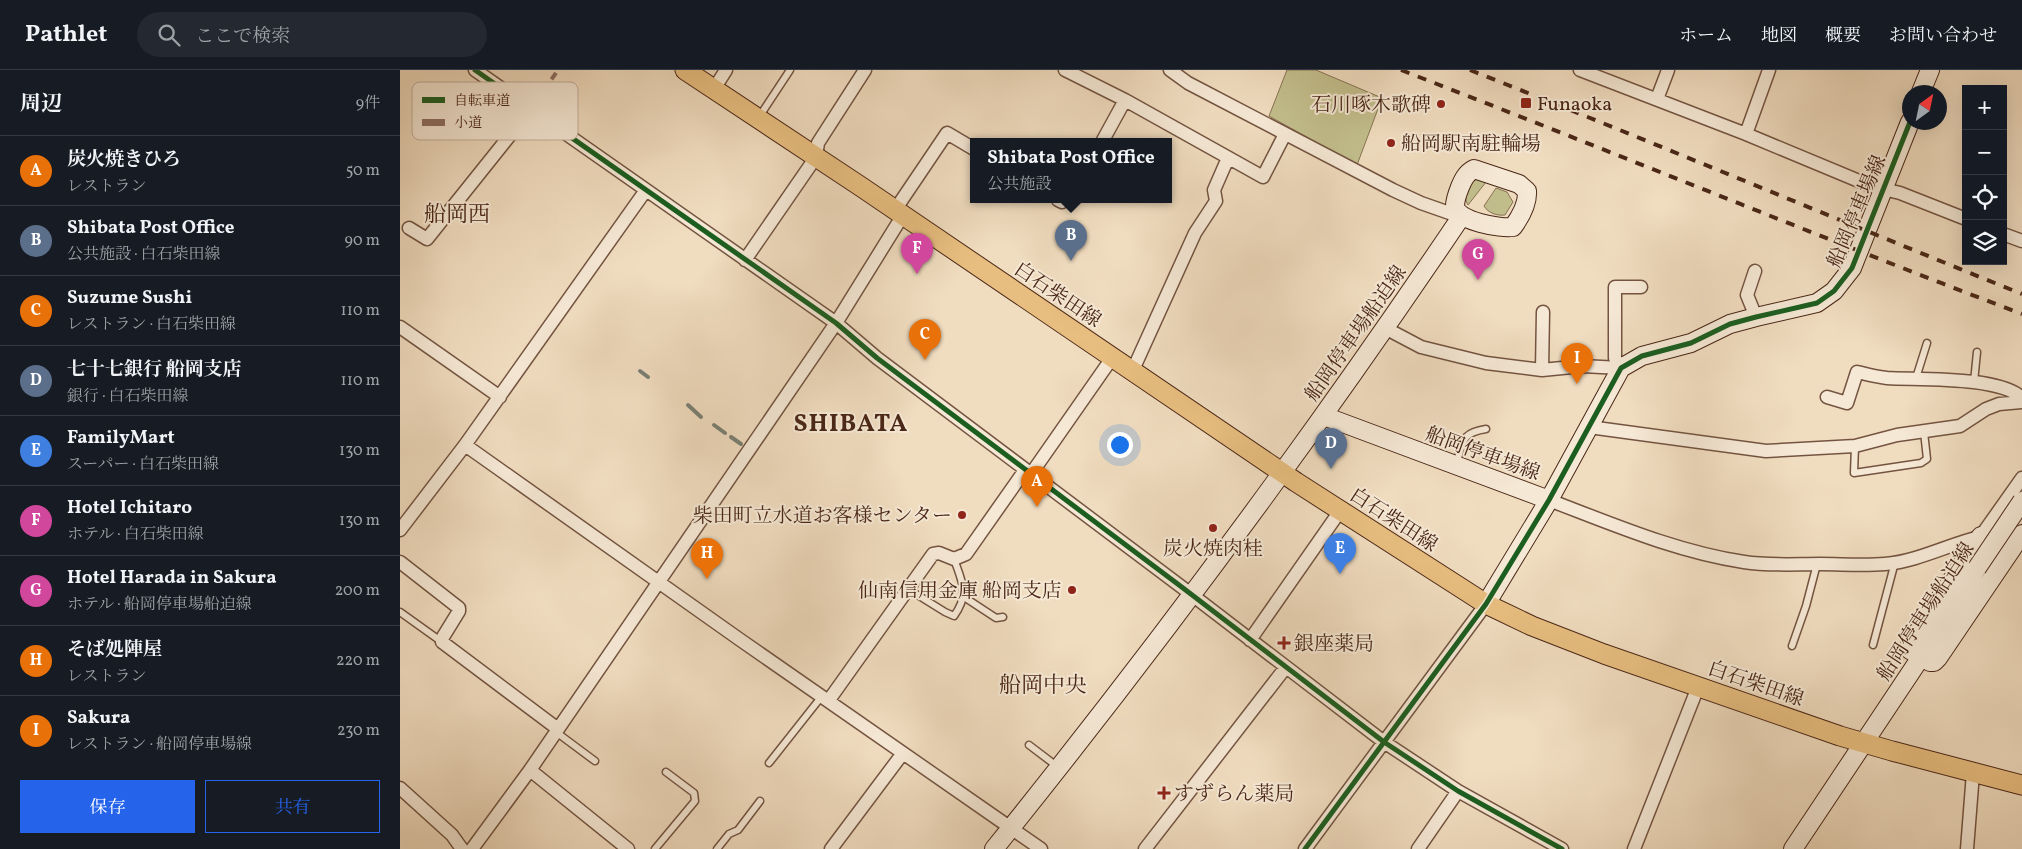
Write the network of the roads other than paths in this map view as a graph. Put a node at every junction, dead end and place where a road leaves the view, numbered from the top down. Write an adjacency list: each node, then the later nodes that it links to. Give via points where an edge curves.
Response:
1 (475, 70): 12 (street)
2 (685, 70): 14 (main road, 白石柴田線)
3 (726, 70): 14 (street)
4 (790, 70): 17 (lane)
5 (865, 70): 25 (street, via 818,143)
6 (1065, 70): 15 (street)
7 (1170, 70): 19 (street, via 1188,83)
8 (1580, 70): 16 (street)
9 (1668, 70): 16 (street)
10 (1769, 70): 20 (street)
11 (1930, 70): 13 (street)
12 (492, 82)
13 (1925, 85)
14 (714, 89): 17 (main road, 白石柴田線)
15 (1125, 100): 21 (street); 26 (street)
16 (1657, 100): 20 (street)
17 (758, 118): 25 (main road, 白石柴田線)
18 (1907, 130): 27 (street, 船岡停車場線)
19 (1286, 134): 26 (street, via 1263,177); 30 (street, via 1407,196)
20 (1746, 134): 27 (street, via 1871,186)
21 (1104, 138)
22 (506, 140): 32 (street, via 427,239)
23 (575, 140): 28 (street)
24 (970, 147): 29 (street, via 947,133)
25 (816, 157): 29 (main road, 白石柴田線); 35 (street)
26 (1228, 158): 48 (street, via 1214,190 1216,200 1195,233)
27 (1884, 188): 31 (street); 39 (street, 船岡停車場線, via 1852,268 1834,291 1816,303)
28 (646, 190): 35 (street); 51 (street)
29 (900, 212): 40 (street); 45 (main road, 白石柴田線)
30 (1461, 217): 42 (street, 船岡停車場船迫線)
31 (1962, 217)
32 (409, 228)
33 (2007, 235): 34 (street)
34 (2022, 241)
35 (745, 260): 40 (street)
36 (1755, 271): 39 (street, via 1747,295)
37 (1641, 287): 46 (street, via 1615,287 1615,358)
38 (1543, 312): 47 (street)
39 (1756, 317): 46 (street, 船岡停車場線, via 1730,324 1691,343 1642,356)
40 (836, 324): 62 (street); 76 (street)
41 (400, 327): 51 (street)
42 (1385, 328): 47 (street, via 1422,347 1486,363); 55 (street, 船岡停車場船迫線)
43 (1927, 343): 49 (lane)
44 (1977, 352): 50 (lane)
45 (1112, 358): 48 (main road, 白石柴田線); 62 (street)
46 (1621, 368): 47 (street, via 1582,366); 56 (street, 船岡停車場線)
47 (1542, 370)
48 (1132, 372): 63 (main road, 白石柴田線)
49 (1916, 378): 50 (street); 52 (street, via 1886,378 1856,372 1847,403)
50 (1974, 382): 53 (street, via 2015,391)
51 (500, 397): 59 (street)
52 (1828, 397)
53 (2022, 398)
54 (2022, 402): 58 (street, via 1999,404 1960,426)
55 (1324, 416): 61 (street, 船岡停車場線); 63 (street, 船岡停車場船迫線)
56 (1589, 427): 60 (street, via 1766,451); 65 (street, 船岡停車場線)
57 (1486, 429): 61 (lane, via 1466,435)
58 (1924, 432): 60 (street); 60 (lane, via 1927,458 1921,463 1854,473)
59 (465, 445): 69 (street); 76 (street)
60 (1854, 446)
61 (1455, 466): 65 (street, 船岡停車場線)
62 (1028, 472): 72 (street, via 966,554); 78 (street)
63 (1282, 473): 67 (main road, 白石柴田線); 78 (street, 船岡停車場船迫線)
64 (2022, 478): 71 (street)
65 (1549, 500): 75 (street, via 1689,550 1745,562); 80 (street)
66 (2022, 501): 87 (street, 船岡停車場船迫線, bridge)
67 (1340, 511): 80 (main road, 白石柴田線); 83 (street)
68 (2022, 529): 71 (street)
69 (400, 530)
70 (2022, 534): 87 (street, via 1938,658 1930,662)
71 (1981, 536): 74 (street, via 1931,554); 87 (street, via 1910,644 1910,650)
72 (954, 559): 77 (street, via 933,554); 79 (lane, via 964,587)
73 (400, 562): 84 (street, via 459,608)
74 (1895, 562): 75 (street); 85 (lane)
75 (1817, 564): 86 (lane)
76 (658, 582): 90 (street); 91 (street)
77 (908, 589): 79 (lane, via 954,616); 90 (street)
78 (1193, 596): 83 (street); 98 (street, 船岡停車場船迫線)
79 (964, 597): 82 (lane, via 996,618)
80 (1486, 604): 89 (main road, 白石柴田線, via 1532,626); 92 (street)
81 (400, 612): 84 (lane)
82 (1003, 617)
83 (1250, 640): 88 (street)
84 (442, 642): 91 (street)
85 (1873, 645)
86 (1792, 646)
87 (1921, 657): 93 (street, 船岡停車場船迫線)
88 (1286, 667): 92 (street); 116 (street)
89 (1698, 687): 93 (main road, 白石柴田線); 120 (street)
90 (825, 698): 95 (street); 97 (lane)
91 (557, 730): 96 (lane); 99 (street)
92 (1384, 742): 104 (street); 117 (street)
93 (1863, 744): 101 (main road, 白石柴田線); 108 (street, 船岡停車場船迫線)
94 (1029, 745): 98 (lane)
95 (903, 753): 106 (street); 113 (street)
96 (595, 761)
97 (769, 763)
98 (1059, 767): 106 (street, 船岡停車場船迫線)
99 (530, 770): 109 (street); 110 (street)
100 (666, 772): 111 (lane, via 694,793 695,801)
101 (1973, 773): 102 (main road, 白石柴田線); 121 (street)
102 (2022, 786)
103 (400, 788): 107 (street, via 452,835)
104 (1458, 791): 118 (street); 119 (street)
105 (760, 801): 112 (lane, via 738,830 729,834)
106 (1011, 827): 114 (street, 船岡停車場船迫線); 115 (street)
107 (458, 847)
108 (1799, 848)
109 (472, 849)
110 (628, 849)
111 (655, 849)
112 (717, 849)
113 (831, 849)
114 (994, 849)
115 (1041, 849)
116 (1145, 849)
117 (1305, 849)
118 (1418, 849)
119 (1562, 849)
120 (1634, 849)
121 (1966, 849)

